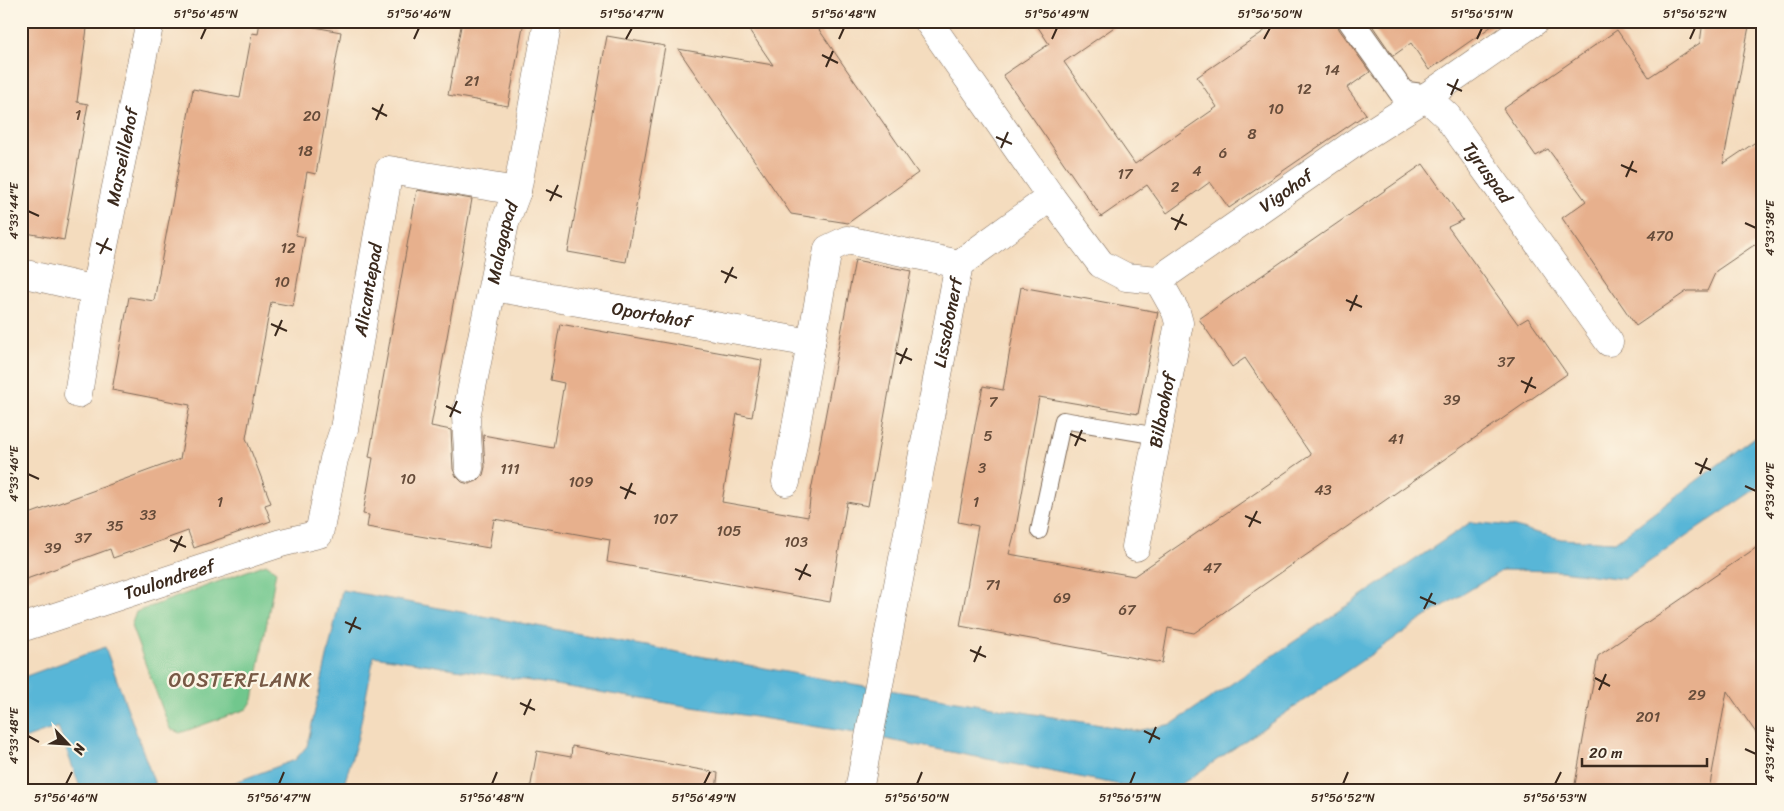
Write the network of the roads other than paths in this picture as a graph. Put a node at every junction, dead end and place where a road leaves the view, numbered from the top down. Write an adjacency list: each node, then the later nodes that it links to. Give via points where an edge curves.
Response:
1 (150, 21): 13 (street, Marseillehof)
2 (548, 21): 7 (street, Malagapad)
3 (928, 21): 8 (street)
4 (1352, 21): 6 (street, via 1403,94)
5 (1535, 21): 6 (street, Vigohof)
6 (1426, 97): 11 (street, Vigohof); 14 (street, Tyruspad, via 1447,116)
7 (517, 191): 12 (street, Malagapad, via 504,223); 21 (street, Alicantepad, via 389,170 344,430 334,459)
8 (1051, 197): 9 (street, Lissabonerf); 11 (street, via 1101,264 1126,277)
9 (959, 264): 15 (street, via 847,240 828,249); 24 (street, Lissabonerf)
10 (21, 272): 13 (street)
11 (1158, 280): 17 (street, Bilbaohof, via 1179,323)
12 (493, 287): 15 (street, Oportohof); 18 (street, Malagapad, via 466,416)
13 (95, 290): 16 (street, Marseillehof)
14 (1609, 342)
15 (811, 343): 19 (street)
16 (78, 394)
17 (1158, 436): 20 (lane, via 1063,420); 22 (street, Bilbaohof)
18 (469, 468)
19 (786, 482)
20 (1038, 531)
21 (319, 534): 23 (street, Toulondreef, via 281,543)
22 (1136, 547)
23 (21, 628)
24 (859, 790)

